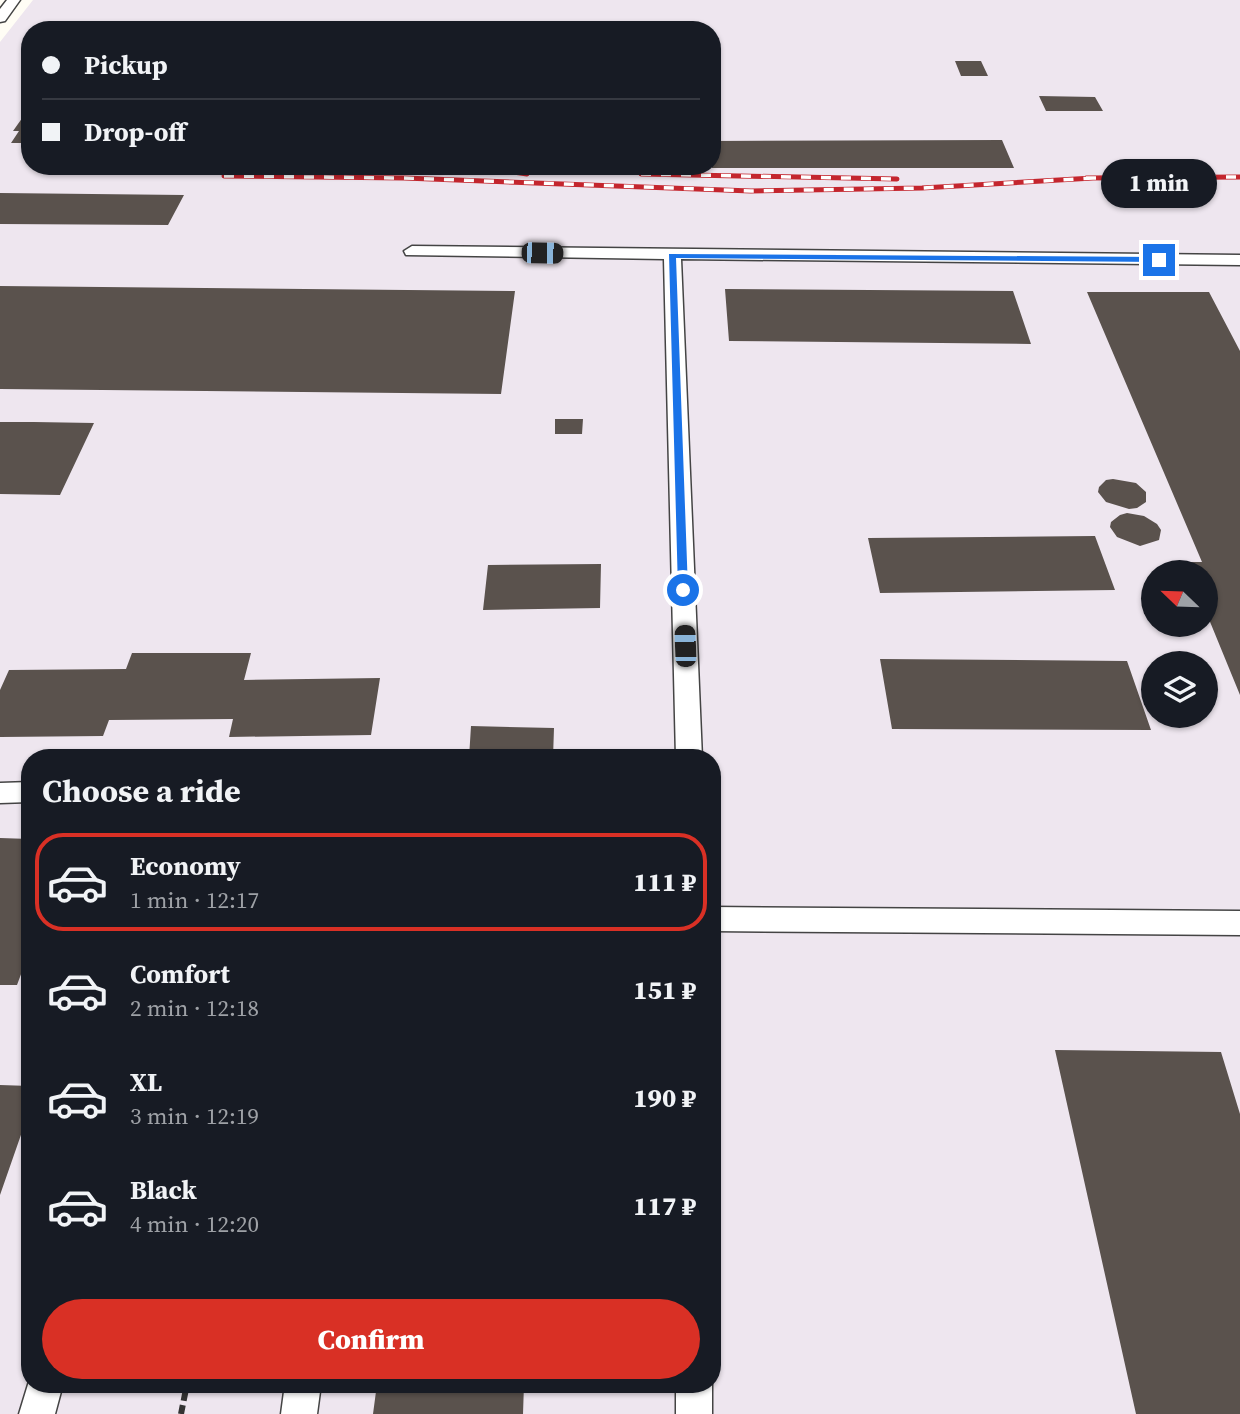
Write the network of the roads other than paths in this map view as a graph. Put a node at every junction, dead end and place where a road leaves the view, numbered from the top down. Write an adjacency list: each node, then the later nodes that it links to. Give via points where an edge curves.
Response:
1 (14, 0): 2 (lane)
2 (0, 18)
3 (412, 251): 4 (lane)
4 (672, 256): 5 (lane); 6 (lane)
5 (1240, 260)
6 (689, 749)
7 (21, 792): 8 (lane)
8 (0, 793)
9 (721, 919): 10 (lane)
10 (1240, 923)
11 (43, 1393): 14 (lane)
12 (302, 1393): 15 (lane)
13 (694, 1393): 16 (lane)
14 (37, 1414)
15 (299, 1414)
16 (694, 1414)

